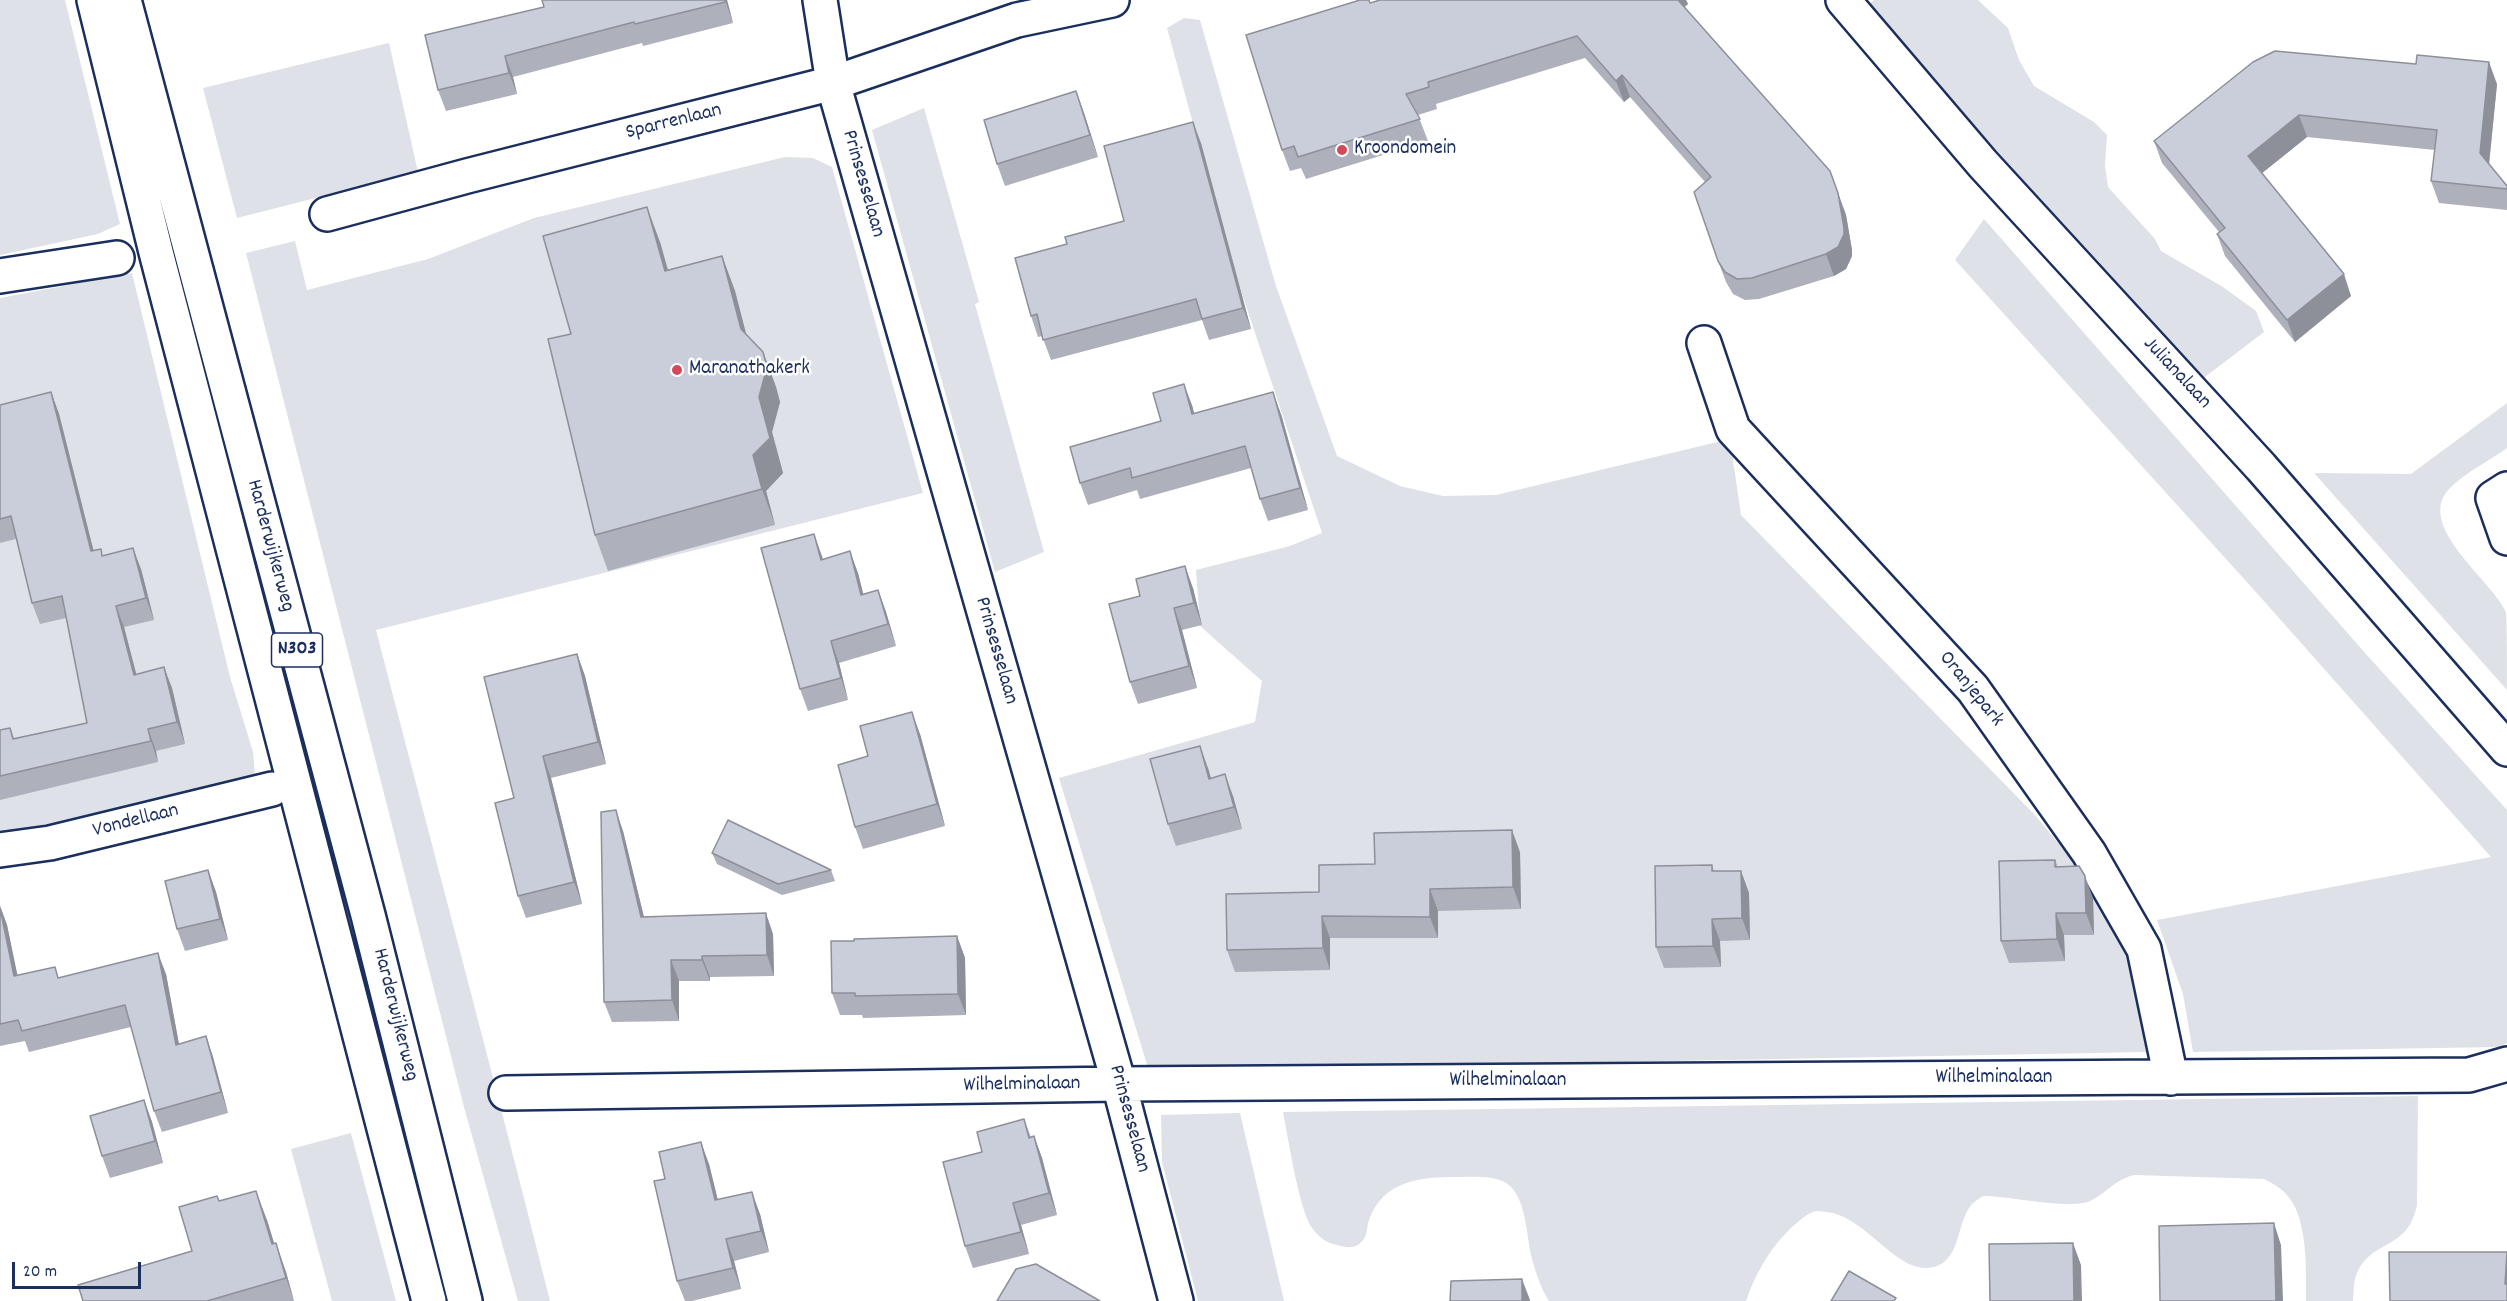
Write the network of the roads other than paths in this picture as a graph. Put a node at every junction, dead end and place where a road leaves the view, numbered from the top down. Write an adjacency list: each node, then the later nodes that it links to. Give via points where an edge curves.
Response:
1 (94, 0): 22 (street, Harderwijkerweg / N303)
2 (124, 0): 23 (street, Harderwijkerweg / N303, via 368,915)
3 (820, 0): 8 (street, Prinsesselaan)
4 (1043, 0): 7 (street, Sparrenlaan)
5 (1112, 0): 7 (street, Sparrenlaan)
6 (1843, 0): 15 (street, Julianalaan, via 1983,164 2261,467)
7 (1017, 20): 8 (street, Sparrenlaan)
8 (833, 83): 9 (street, Sparrenlaan); 20 (street, Prinsesselaan)
9 (327, 214)
10 (117, 258): 11 (street)
11 (0, 276)
12 (1704, 343): 19 (street, Oranjepark, via 1733,429 1973,689 2089,853 2145,949)
13 (2507, 489): 14 (street, via 2493,498)
14 (2507, 538)
15 (2507, 749)
16 (272, 789): 17 (street, Vondellaan, via 50,843)
17 (0, 850)
18 (2507, 1064): 19 (street, Wilhelminalaan, via 2469,1075)
19 (2171, 1078): 20 (street, Wilhelminalaan)
20 (1119, 1084): 21 (street, Wilhelminalaan); 24 (street, Prinsesselaan)
21 (506, 1093)
22 (429, 1301)
23 (465, 1301)
24 (1176, 1301)

